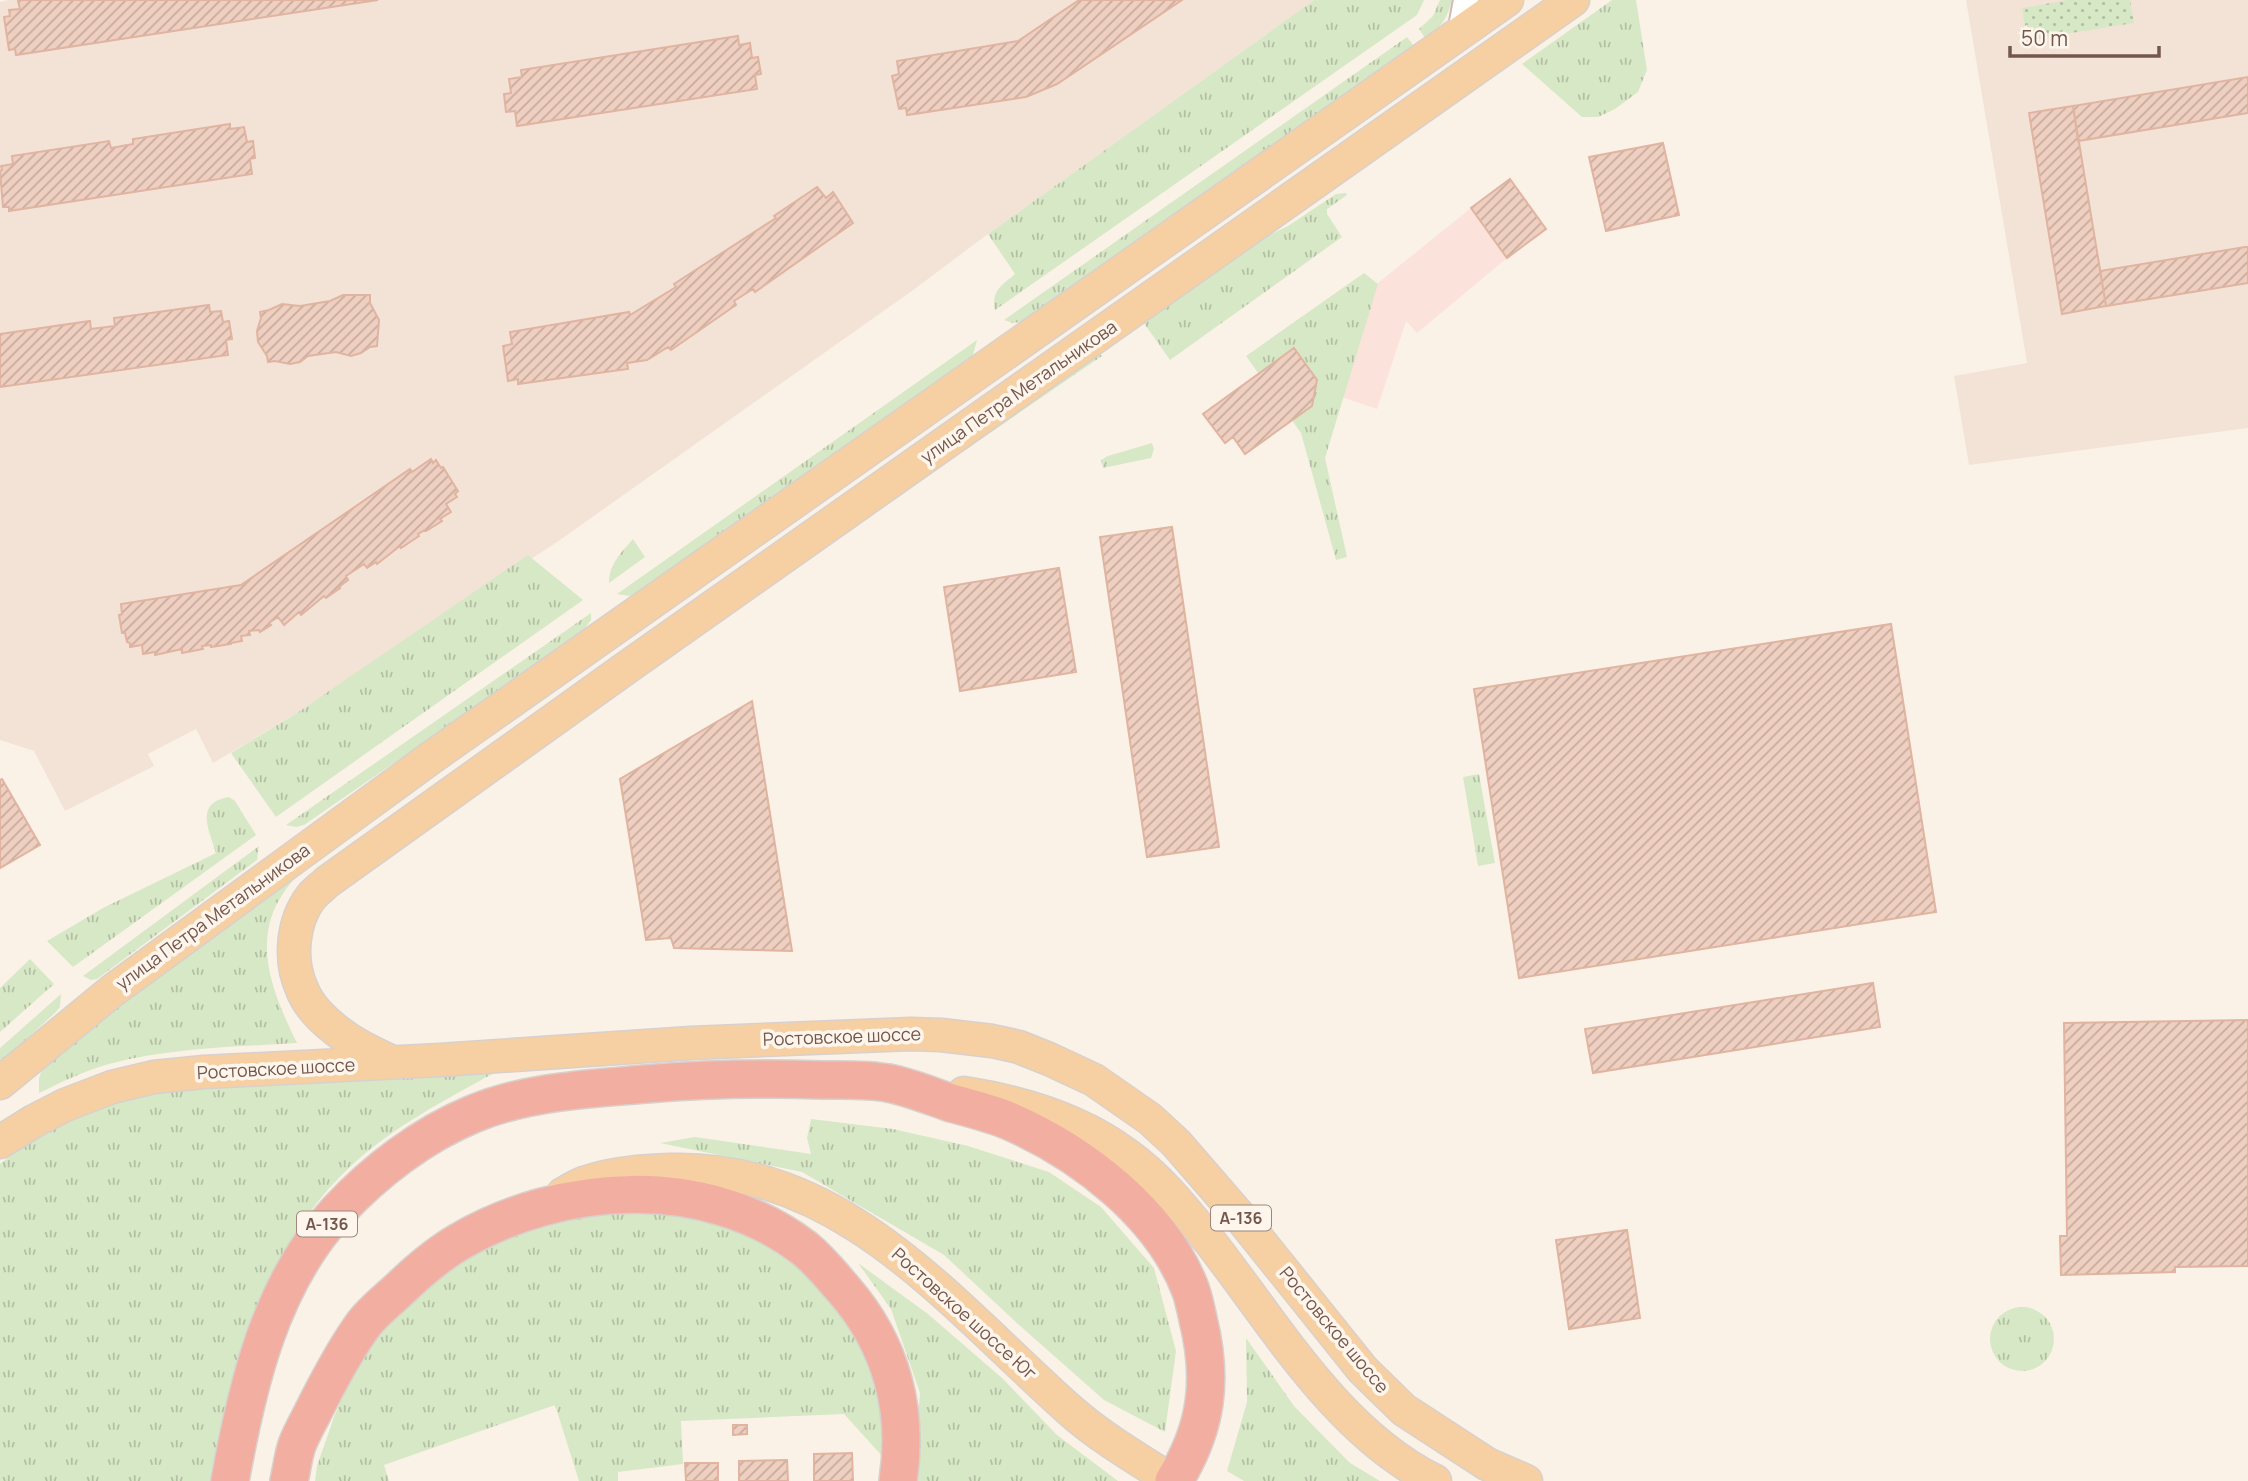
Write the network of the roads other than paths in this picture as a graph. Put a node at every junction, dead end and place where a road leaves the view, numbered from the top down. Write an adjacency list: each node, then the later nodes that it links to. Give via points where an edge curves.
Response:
1 (1466, 0): 4 (street)
2 (1507, 0): 4 (main road, улица Петра Метальникова)
3 (1573, 0): 6 (main road, улица Петра Метальникова)
4 (1460, 33): 5 (main road, улица Петра Метальникова)
5 (432, 757): 6 (main road, via 443,783); 8 (main road, улица Петра Метальникова, via 112,991)
6 (464, 783): 7 (main road, улица Петра Метальникова, via 327,882 310,898 296,930 296,971 302,991 316,1011 355,1044)
7 (392, 1062): 10 (main road, Ростовское шоссе / А-136, via 155,1077 65,1105); 17 (main road, Ростовское шоссе / А-136, via 678,1043 911,1034 992,1041 1029,1051 1094,1080 1150,1119 1241,1217 1363,1370 1404,1410 1487,1464)
8 (0, 1083)
9 (889, 1083): 12 (highway, А-136, via 701,1079 564,1091 473,1114 438,1132 358,1191 321,1231 292,1275 266,1334 240,1424); 15 (highway, А-136, via 1006,1120 1051,1142 1123,1193 1174,1256 1191,1291 1207,1370 1196,1439); 16 (main road, А-136, via 1026,1105 1089,1131 1126,1154 1180,1205 1301,1362 1361,1429)
10 (0, 1142)
11 (537, 1208): 13 (highway, А-136, via 457,1242 364,1323 297,1443); 14 (highway, А-136, via 637,1194 697,1200 751,1217 802,1247 862,1312 882,1347 897,1396); 15 (main road, Ростовское шоссе Юг / А-136, via 586,1182 656,1171 720,1172 812,1200 880,1240 930,1279 1073,1413)
12 (230, 1481)
13 (289, 1481)
14 (898, 1481)
15 (1173, 1481)
16 (1435, 1481)
17 (1526, 1481)

